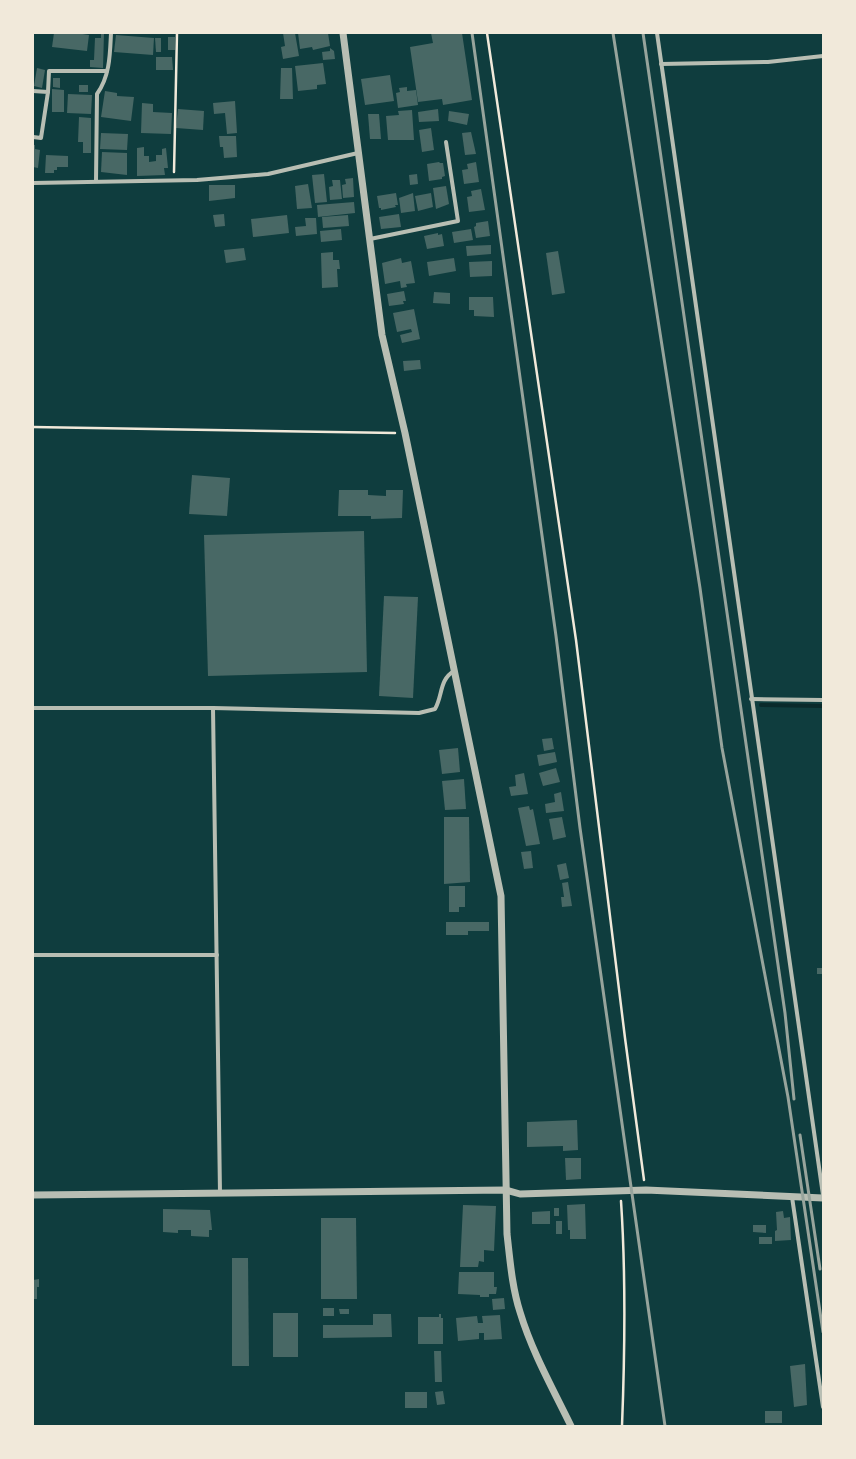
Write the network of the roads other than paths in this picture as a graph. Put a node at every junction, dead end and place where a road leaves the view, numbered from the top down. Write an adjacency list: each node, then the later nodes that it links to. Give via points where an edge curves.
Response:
1 (111, 33): 6 (street)
2 (343, 33): 11 (street)
3 (657, 33): 5 (street)
4 (823, 56): 5 (street, via 768,62)
5 (661, 64): 16 (street)
6 (108, 71): 8 (street, via 49,71); 12 (street, via 104,85 97,94)
7 (33, 91): 8 (street)
8 (48, 92): 9 (street, via 41,138)
9 (33, 137)
10 (446, 142): 14 (street, via 458,221)
11 (358, 153): 12 (street, via 268,174 197,180); 14 (street)
12 (96, 181): 13 (street)
13 (33, 183)
14 (370, 239): 15 (street, via 382,335)
15 (454, 671): 19 (street, via 447,675 440,688 437,705 430,711 419,713); 22 (street, via 501,896)
16 (751, 699): 17 (street); 25 (street)
17 (823, 700)
18 (33, 708): 19 (street)
19 (213, 708): 21 (street)
20 (33, 955): 21 (street)
21 (217, 955): 23 (street)
22 (506, 1190): 23 (street); 26 (street, via 520,1194 646,1190); 28 (street, via 511,1274 520,1313)
23 (220, 1194): 24 (street)
24 (33, 1195)
25 (823, 1196): 26 (street)
26 (792, 1197): 27 (street)
27 (823, 1408)
28 (571, 1426)

